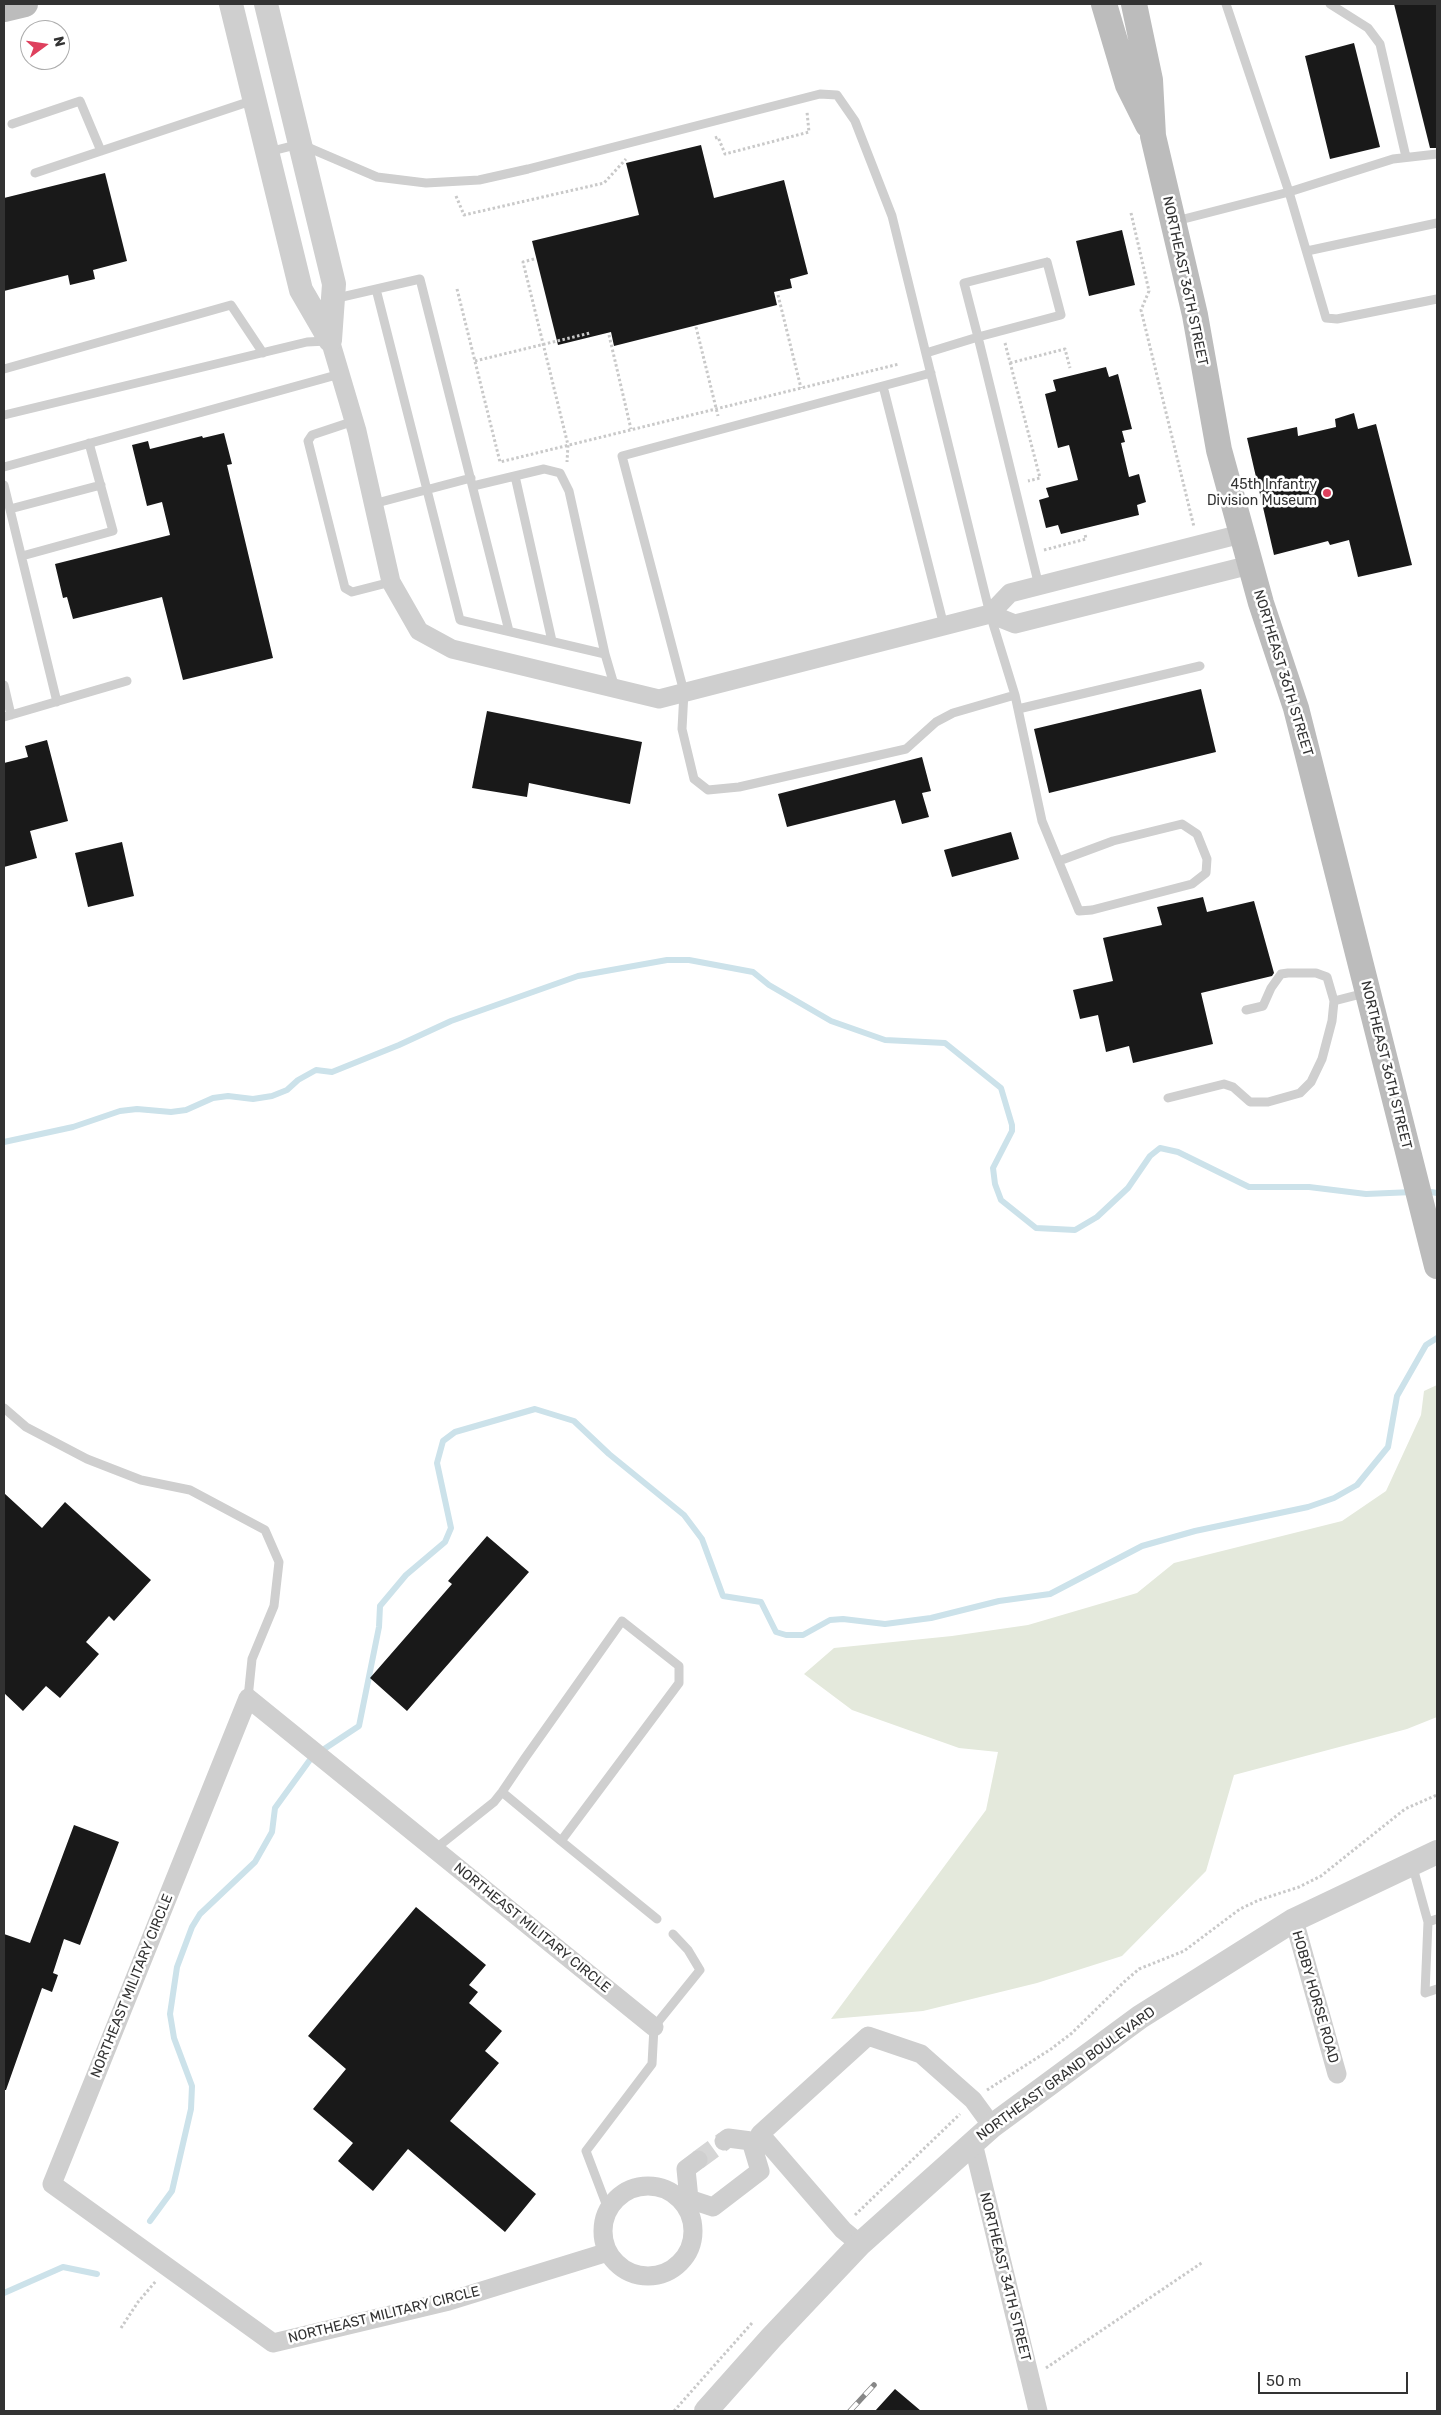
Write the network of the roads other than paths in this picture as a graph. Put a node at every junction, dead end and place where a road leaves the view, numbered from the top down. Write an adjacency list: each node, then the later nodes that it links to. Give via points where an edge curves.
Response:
1 (25, 4): 8 (main road)
2 (231, 4): 9 (street)
3 (266, 4): 12 (street)
4 (1104, 4): 11 (main road, NORTHEAST 36TH STREET, via 1128,85)
5 (1134, 4): 11 (main road, NORTHEAST 36TH STREET, via 1150,80)
6 (1226, 4): 18 (lane)
7 (1330, 4): 16 (lane, via 1368,28 1380,44)
8 (4, 9)
9 (254, 100): 13 (lane); 14 (street)
10 (12, 124): 13 (lane, via 80,101)
11 (1153, 136): 19 (main road, NORTHEAST 36TH STREET)
12 (300, 144): 14 (lane); 23 (street, via 334,284); 28 (lane, via 378,177 426,183 479,180 820,94 837,96 855,121 892,216)
13 (101, 151): 17 (lane)
14 (267, 152): 26 (street, via 302,290)
15 (1437, 154): 16 (lane)
16 (1406, 157): 18 (lane)
17 (35, 173)
18 (1289, 192): 19 (lane); 21 (lane)
19 (1173, 222): 44 (main road, NORTHEAST 36TH STREET, via 1193,307 1219,450)
20 (1437, 223): 21 (lane)
21 (1307, 251): 24 (lane, via 1326,318 1337,319)
22 (376, 289): 23 (lane); 38 (lane, via 420,279); 41 (lane)
23 (333, 299): 26 (street)
24 (1437, 300)
25 (978, 337): 25 (lane, via 964,283 1047,262 1061,315); 28 (lane); 48 (lane)
26 (330, 340): 27 (lane); 31 (street)
27 (264, 353): 29 (lane, via 231,305); 33 (lane)
28 (926, 353): 30 (lane)
29 (4, 369)
30 (931, 373): 32 (lane); 49 (lane)
31 (340, 374): 34 (street); 35 (lane)
32 (883, 386): 50 (lane); 58 (lane, via 622,456)
33 (4, 415)
34 (354, 421): 42 (street); 47 (lane, via 312,435 308,441 345,588 352,592)
35 (89, 443): 36 (lane); 39 (lane)
36 (4, 467)
37 (515, 476): 38 (lane); 52 (lane); 53 (lane, via 544,469 561,475 568,491)
38 (472, 482): 41 (lane); 51 (lane)
39 (101, 484): 43 (lane); 45 (lane, via 113,531)
40 (4, 485): 43 (lane)
41 (428, 490): 42 (lane); 51 (lane, via 460,620)
42 (373, 504): 47 (street)
43 (10, 509): 45 (lane)
44 (1241, 534): 46 (main road, NORTHEAST 36TH STREET); 48 (street)
45 (22, 556): 60 (lane)
46 (1250, 565): 49 (street, via 1015,624); 64 (main road, NORTHEAST 36TH STREET, via 1296,708)
47 (391, 582): 57 (street, via 419,631 452,649)
48 (1039, 586): 49 (street, via 1010,593)
49 (990, 614): 50 (street); 59 (lane)
50 (944, 626): 58 (street)
51 (509, 631): 52 (lane)
52 (552, 641): 53 (lane)
53 (605, 654): 57 (lane)
54 (1200, 666): 61 (lane)
55 (128, 681): 60 (lane)
56 (4, 685): 62 (lane)
57 (615, 688): 58 (street, via 659,699)
58 (684, 692): 59 (lane, via 682,729 694,779 708,790 739,787 906,749 936,722 953,713)
59 (1015, 695): 61 (lane)
60 (57, 702): 62 (lane)
61 (1018, 709): 63 (lane, via 1042,821)
62 (8, 716)
63 (1059, 861): 63 (lane, via 1079,911 1192,884 1206,873 1207,859 1197,834 1182,824 1113,841)
64 (1368, 992): 65 (lane); 68 (main road, NORTHEAST 36TH STREET)
65 (1334, 1001): 66 (lane, via 1327,978 1316,973 1288,972 1281,974 1263,1006); 67 (lane, via 1322,1059 1311,1082 1300,1093 1268,1102 1250,1102 1233,1087 1224,1084)
66 (1246, 1010)
67 (1168, 1098)
68 (1437, 1266)
69 (4, 1408): 70 (lane, via 26,1427 87,1459 141,1480 190,1490 265,1530 280,1562 274,1606 252,1659)
70 (248, 1698): 73 (street, NORTHEAST MILITARY CIRCLE); 92 (street, NORTHEAST MILITARY CIRCLE, via 52,2184 273,2343 449,2300)
71 (502, 1792): 72 (lane); 72 (lane, via 622,1621 679,1666 680,1683); 73 (lane, via 494,1802)
72 (561, 1841): 76 (lane)
73 (434, 1849): 82 (street, NORTHEAST MILITARY CIRCLE)
74 (1437, 1852): 75 (street, NORTHEAST GRAND BOULEVARD)
75 (1412, 1864): 78 (street, NORTHEAST GRAND BOULEVARD); 79 (lane)
76 (657, 1918)
77 (1437, 1919): 79 (lane)
78 (1294, 1920): 83 (street, HOBBY HORSE ROAD); 84 (street, NORTHEAST GRAND BOULEVARD, via 1140,2017)
79 (1428, 1922): 81 (lane, via 1425,1992)
80 (673, 1934): 82 (lane, via 700,1970)
81 (1437, 1990)
82 (654, 2027): 90 (lane, via 652,2064 586,2151)
83 (1337, 2074)
84 (992, 2126): 85 (street, via 973,2100 921,2054 868,2036); 87 (street, NORTHEAST GRAND BOULEVARD)
85 (756, 2138): 86 (street); 89 (street, via 760,2171 712,2206); 91 (street)
86 (724, 2140)
87 (973, 2143): 91 (street, NORTHEAST GRAND BOULEVARD); 94 (street, NORTHEAST 34TH STREET)
88 (698, 2160): 89 (street, via 686,2169)
89 (686, 2201): 90 (street, via 671,2191 643,2185 628,2189); 92 (street, via 693,2228 692,2244 674,2268 660,2275 630,2273)
90 (608, 2209): 92 (street, via 603,2223 603,2238)
91 (860, 2244): 93 (street, NORTHEAST GRAND BOULEVARD)
92 (608, 2252)
93 (706, 2411)
94 (1038, 2411)

